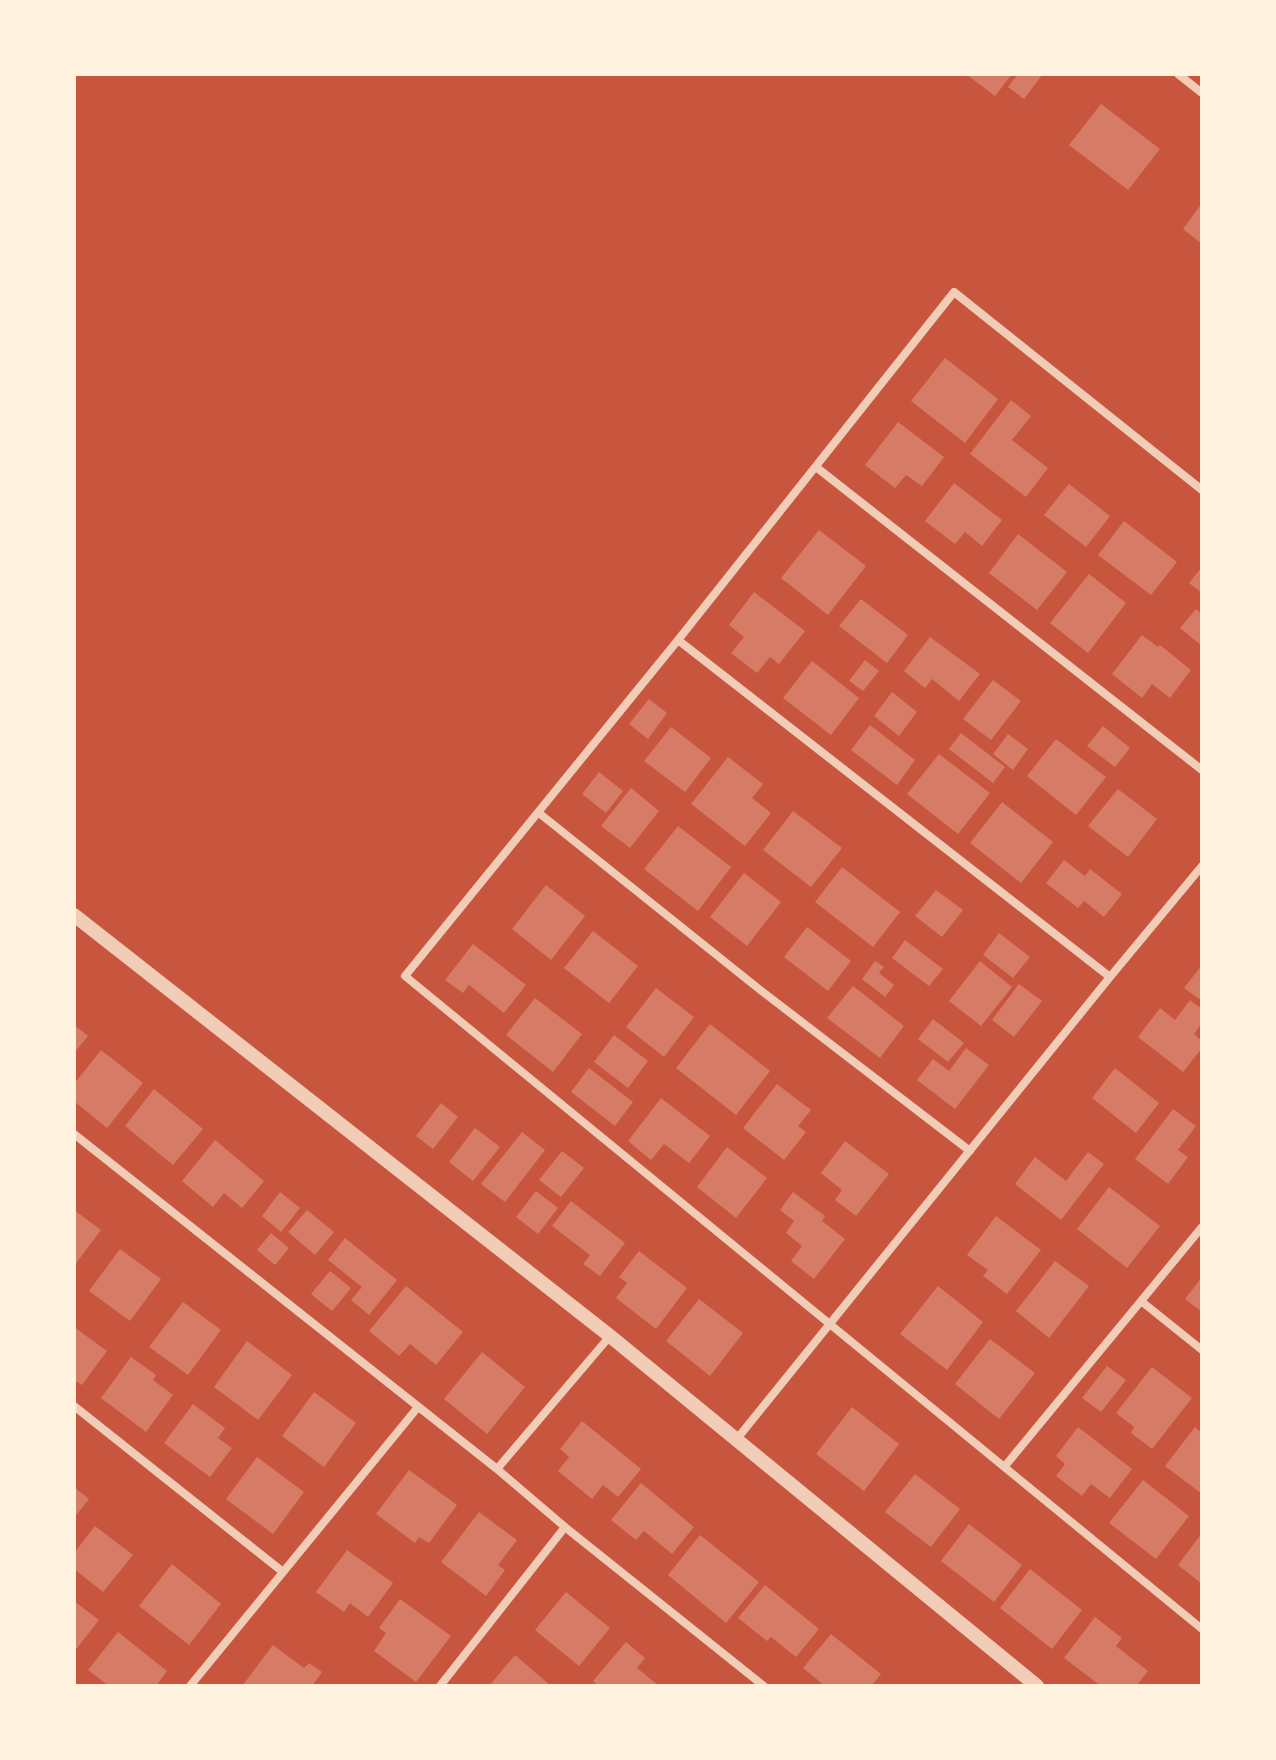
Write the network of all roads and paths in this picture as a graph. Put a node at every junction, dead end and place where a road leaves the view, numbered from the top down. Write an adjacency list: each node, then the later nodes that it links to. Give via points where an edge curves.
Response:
1 (1178, 74): 2 (street)
2 (1202, 93)
3 (816, 467): 4 (street, via 954,292); 5 (street); 6 (street)
4 (1202, 490)
5 (678, 640): 7 (street); 10 (street)
6 (1202, 770)
7 (539, 813): 12 (street); 15 (street, via 405,976)
8 (1202, 866): 10 (street)
9 (74, 915): 16 (street)
10 (1110, 977): 12 (street)
11 (74, 1134): 19 (street)
12 (970, 1151): 15 (street)
13 (1202, 1227): 14 (street)
14 (1141, 1301): 17 (street); 21 (street)
15 (830, 1326): 20 (street); 21 (street)
16 (610, 1336): 20 (street); 22 (street)
17 (1202, 1350)
18 (74, 1406): 24 (street)
19 (418, 1407): 22 (street); 24 (street)
20 (735, 1441): 29 (street)
21 (1005, 1466): 25 (street)
22 (497, 1469): 23 (street)
23 (565, 1527): 27 (street); 28 (street)
24 (283, 1572): 26 (street)
25 (1202, 1629)
26 (190, 1686)
27 (440, 1686)
28 (764, 1686)
29 (1037, 1686)

